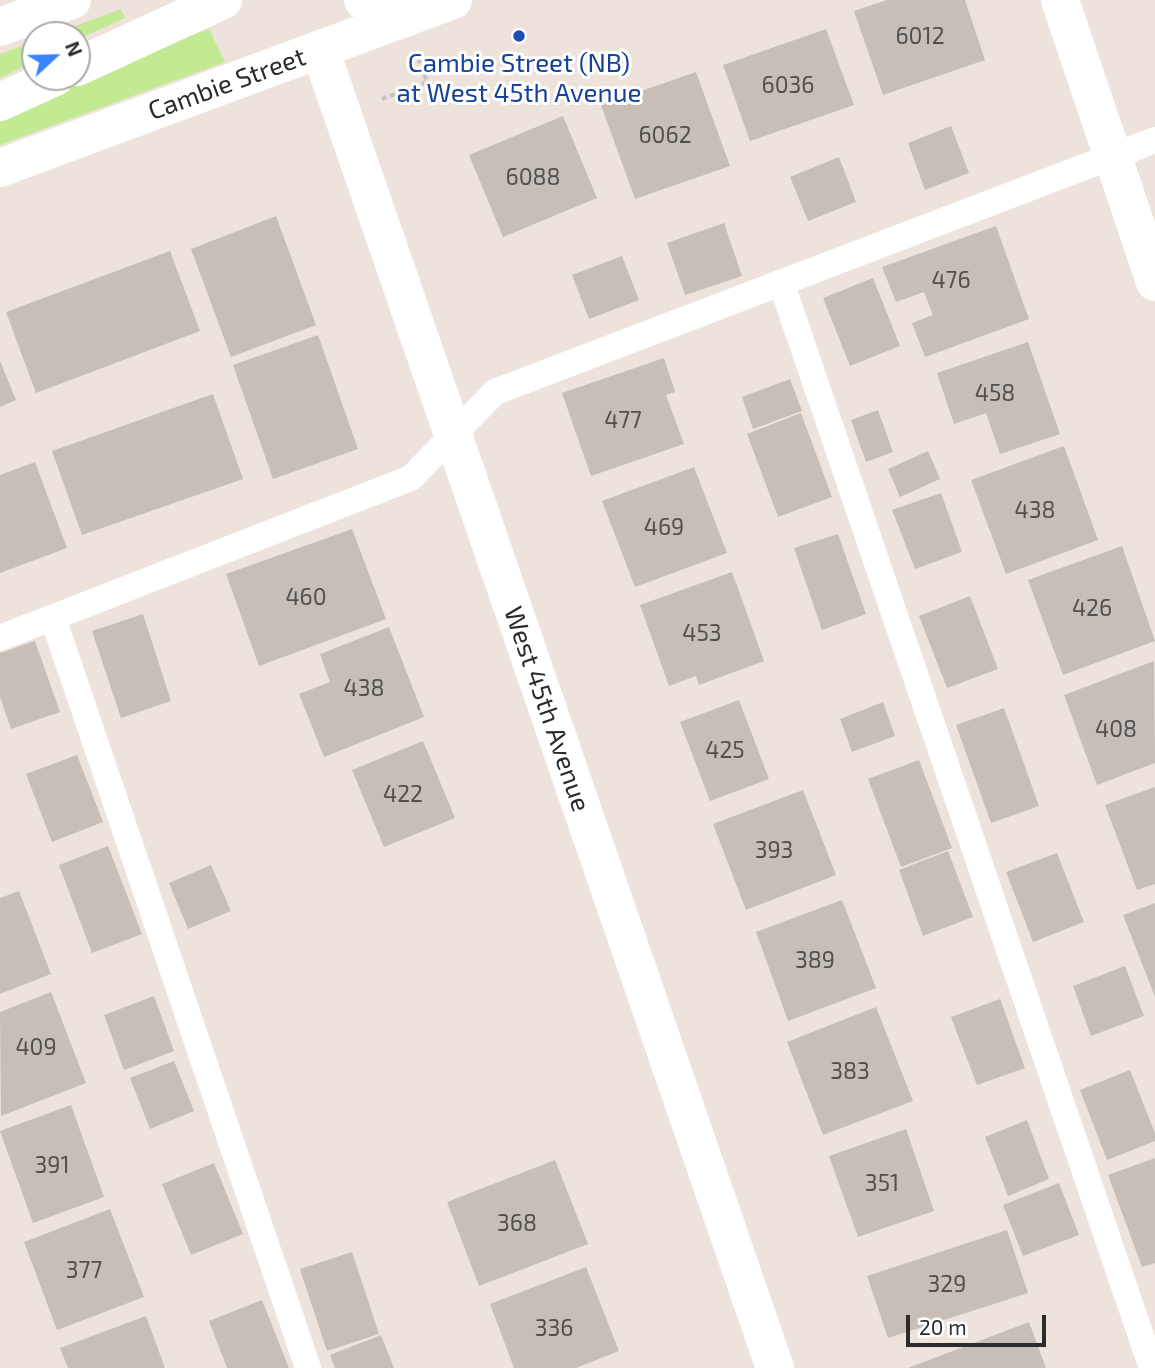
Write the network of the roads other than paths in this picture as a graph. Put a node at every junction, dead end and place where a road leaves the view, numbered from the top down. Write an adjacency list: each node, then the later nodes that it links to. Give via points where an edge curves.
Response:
1 (72, 0): 7 (street)
2 (223, 0): 9 (street)
3 (363, 0): 6 (street)
4 (453, 0): 6 (street, Cambie Street)
5 (1060, 0): 13 (street)
6 (403, 19): 8 (street, Cambie Street)
7 (0, 27)
8 (320, 50): 14 (street, Cambie Street); 17 (street, West 45th Avenue)
9 (91, 61)
10 (24, 91): 11 (street)
11 (0, 102)
12 (1155, 140): 13 (lane)
13 (1112, 157): 15 (street); 16 (lane)
14 (0, 168)
15 (1155, 282)
16 (782, 285): 17 (lane, via 495,392); 22 (lane)
17 (453, 436): 18 (lane, via 411,478); 21 (street, West 45th Avenue)
18 (53, 618): 19 (lane); 20 (lane)
19 (0, 638)
20 (308, 1368)
21 (775, 1368)
22 (1152, 1368)

